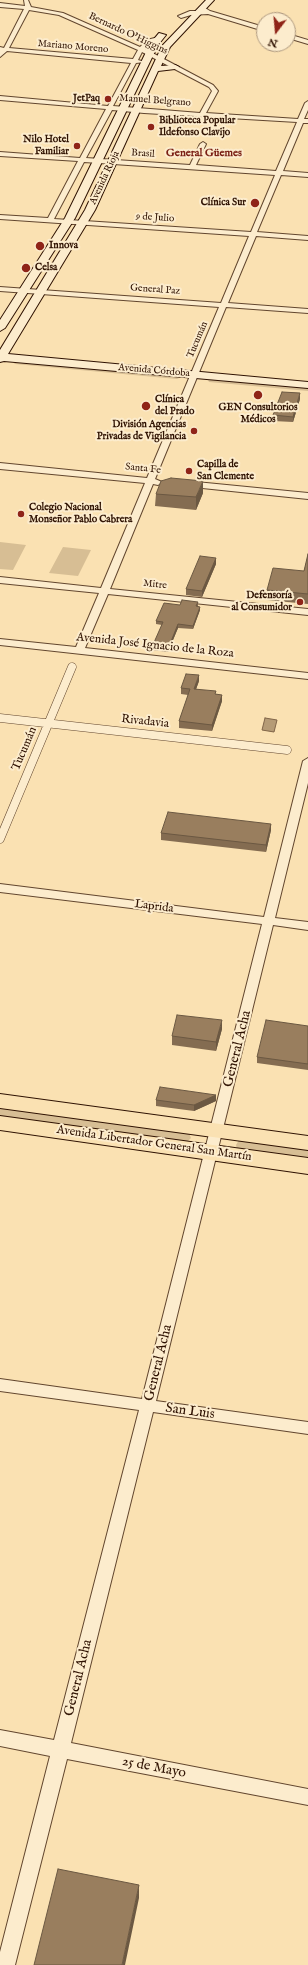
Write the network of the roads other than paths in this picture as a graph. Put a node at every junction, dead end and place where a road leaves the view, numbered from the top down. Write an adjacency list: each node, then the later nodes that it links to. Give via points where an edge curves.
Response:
1 (26, 0): 5 (street)
2 (210, 0): 6 (main road, Avenida Rioja)
3 (0, 5): 5 (street, Bernardo O'Higgins)
4 (191, 5): 7 (main road)
5 (27, 8): 12 (street); 13 (street, Bernardo O'Higgins, via 61,14)
6 (203, 11): 7 (street); 8 (street); 16 (main road, Avenida Rioja, via 167,44)
7 (178, 19)
8 (256, 27)
9 (160, 37): 13 (street, Avenida Rioja, via 148,41); 14 (main road, Avenida Rioja); 16 (main road, via 155,55)
10 (296, 38): 11 (street)
11 (308, 42)
12 (3, 49): 15 (street); 17 (street, Mariano Moreno)
13 (141, 49): 14 (street, Bernardo O'Higgins); 17 (street, Avenida Rioja)
14 (149, 54): 16 (street, Bernardo O'Higgins); 18 (main road, Avenida Rioja)
15 (0, 56)
16 (160, 59): 19 (street, Bernardo O'Higgins); 20 (main road, Avenida Rioja)
17 (134, 61): 18 (street, Mariano Moreno); 26 (street, Avenida Rioja)
18 (145, 62): 21 (main road, via 150,65 146,75); 22 (main road, Avenida Rioja)
19 (175, 67): 20 (main road); 27 (street, Bernardo O'Higgins, via 215,89)
20 (155, 69): 21 (main road, Avenida Rioja)
21 (151, 78): 25 (main road, Avenida Rioja)
22 (132, 90): 25 (main road, via 136,94 132,105); 26 (main road, Avenida Rioja)
23 (0, 98): 26 (street, Manuel Belgrano)
24 (308, 103): 28 (street, Tucumán)
25 (136, 110): 26 (street, Manuel Belgrano); 27 (street, Manuel Belgrano); 29 (main road, Avenida Rioja)
26 (116, 112): 29 (main road, via 129,119); 33 (street, Avenida Rioja); 34 (main road, Avenida Rioja)
27 (202, 114): 28 (street, Manuel Belgrano)
28 (305, 121): 37 (street, Tucumán)
29 (130, 123): 31 (main road, Avenida Rioja)
30 (203, 144): 36 (street)
31 (118, 149): 34 (main road); 35 (main road, Avenida Rioja)
32 (0, 154): 33 (street)
33 (83, 156): 34 (main road); 42 (street, Avenida Rioja)
34 (99, 157): 35 (street, Brasil); 39 (main road, via 103,164 99,173); 40 (main road, Avenida Rioja)
35 (113, 162): 36 (street, Brasil); 39 (main road, Avenida Rioja)
36 (192, 167): 37 (street, Brasil)
37 (280, 173): 38 (street, Brasil); 45 (street, Tucumán)
38 (308, 175)
39 (104, 180): 44 (main road, Avenida Rioja)
40 (78, 202): 43 (main road, Avenida Rioja); 44 (main road, via 82,208 77,220)
41 (0, 217): 42 (street, 9 de Julio)
42 (50, 220): 43 (street, 9 de Julio)
43 (67, 222): 44 (street, 9 de Julio); 48 (main road, Avenida Rioja)
44 (82, 223): 45 (street, 9 de Julio); 49 (main road, Avenida Rioja)
45 (254, 234): 46 (street, 9 de Julio); 50 (street, Tucumán)
46 (308, 238)
47 (0, 289): 48 (street, General Paz)
48 (24, 290): 49 (street, General Paz); 52 (main road, Avenida Rioja)
49 (41, 292): 50 (street, General Paz); 53 (main road, Avenida Rioja)
50 (225, 305): 51 (street, General Paz); 54 (street, Tucumán)
51 (308, 311)
52 (0, 328)
53 (0, 360): 54 (main road, Avenida Córdoba)
54 (194, 379): 55 (main road, Avenida Córdoba); 56 (main road, Avenida Córdoba); 58 (street, Tucumán)
55 (308, 385)
56 (308, 393)
57 (0, 466): 58 (street, Santa Fe)
58 (151, 481): 59 (street, Santa Fe); 63 (street, Tucumán)
59 (165, 482)
60 (180, 484): 61 (street)
61 (308, 496)
62 (0, 580): 63 (street, Mitre)
63 (105, 591): 64 (street, Mitre); 66 (street, Tucumán)
64 (308, 612)
65 (0, 642): 66 (street, Avenida José Ignacio de la Roza)
66 (80, 651): 68 (street, Avenida José Ignacio de la Roza)
67 (72, 667): 70 (street, Tucumán)
68 (308, 676)
69 (0, 718): 70 (street, Rivadavia)
70 (49, 723): 71 (street, Rivadavia); 73 (street, Tucumán)
71 (287, 750)
72 (308, 761): 75 (street, General Acha)
73 (0, 839)
74 (0, 888): 75 (street, Laprida)
75 (269, 921): 76 (street, Laprida); 79 (street, General Acha)
76 (308, 926)
77 (0, 1100): 79 (main road, Avenida Libertador General San Martín)
78 (0, 1123): 81 (main road, Avenida Libertador General San Martín)
79 (218, 1130): 80 (main road, Avenida Libertador General San Martín); 81 (street, General Acha)
80 (308, 1143)
81 (212, 1152): 82 (main road, Avenida Libertador General San Martín); 84 (street, General Acha)
82 (308, 1166)
83 (0, 1385): 84 (street, San Luis)
84 (148, 1406): 85 (street, San Luis); 87 (street, General Acha)
85 (308, 1428)
86 (0, 1738): 87 (street, 25 de Mayo)
87 (61, 1750): 88 (street, 25 de Mayo); 89 (street, General Acha)
88 (308, 1797)
89 (6, 1965)

